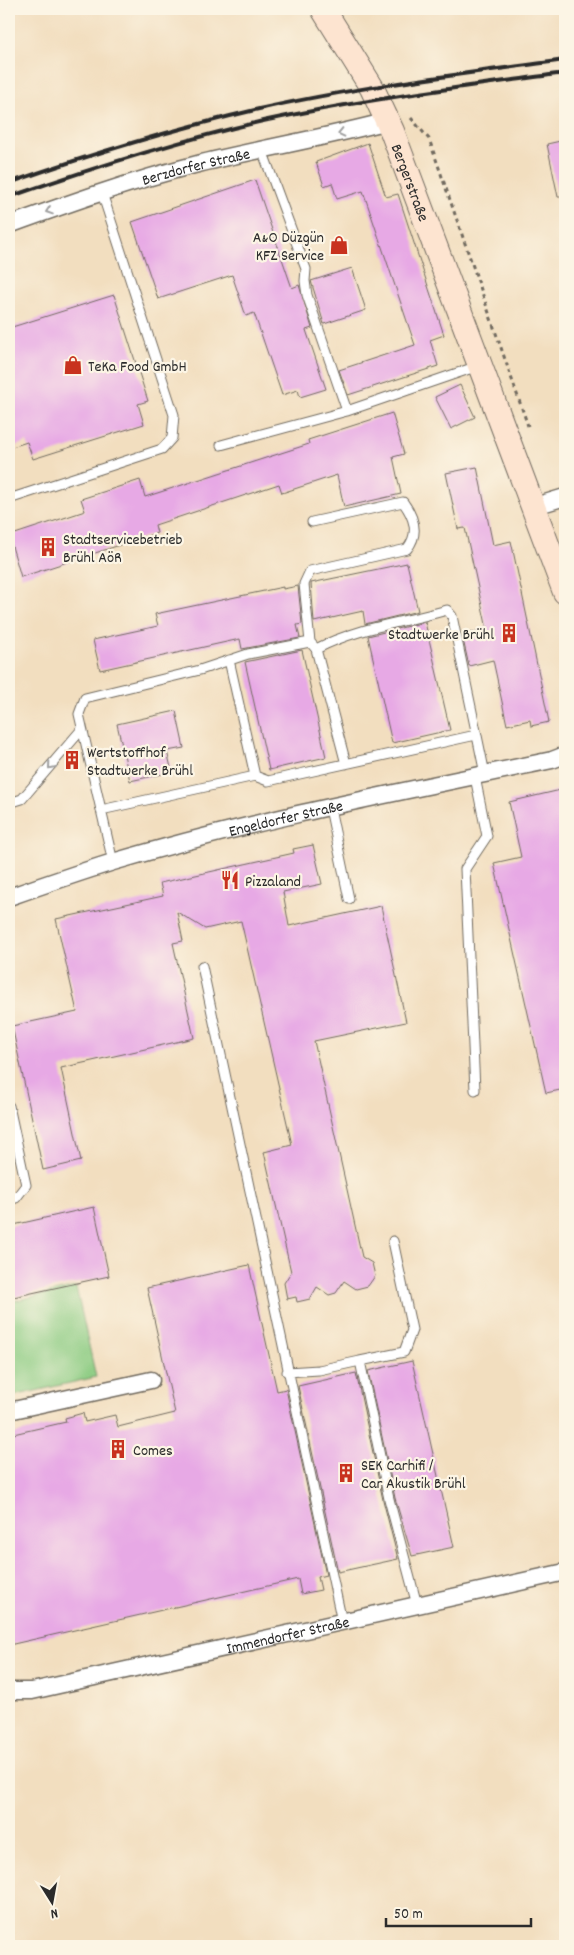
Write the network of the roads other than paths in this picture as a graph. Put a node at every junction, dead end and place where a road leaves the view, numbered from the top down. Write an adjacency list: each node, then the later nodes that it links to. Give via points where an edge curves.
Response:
1 (323, 9): 2 (street, Bergerstraße)
2 (388, 120): 3 (street, Berzdorfer Straße, one-way to 3); 6 (street, Bergerstraße)
3 (262, 150): 4 (street, Berzdorfer Straße); 7 (lane, via 306,269 307,295)
4 (102, 193): 5 (street, Berzdorfer Straße, one-way to 5); 10 (lane, via 174,415 172,438 162,449)
5 (9, 225)
6 (481, 365): 7 (lane); 11 (street, Bergerstraße)
7 (347, 411): 8 (lane)
8 (221, 445)
9 (565, 496): 11 (street)
10 (9, 499)
11 (532, 507): 13 (street, Bergerstraße)
12 (312, 522): 14 (lane, via 403,502 412,514 415,531 407,549 310,571 304,584)
13 (565, 592)
14 (314, 646): 15 (lane, via 248,654); 17 (lane, via 382,624 447,610 452,616); 19 (lane)
15 (229, 660): 16 (lane, via 85,698 79,714); 20 (lane)
16 (82, 729): 22 (lane, one-way to 22, via 22,799); 24 (lane)
17 (476, 735): 19 (lane); 21 (lane)
18 (565, 755): 21 (street, Engeldorfer Straße)
19 (346, 764): 20 (lane, via 268,781)
20 (255, 776): 24 (lane)
21 (480, 776): 23 (street, Engeldorfer Straße); 29 (lane, via 487,836 465,869)
22 (9, 803)
23 (330, 808): 25 (street, Engeldorfer Straße); 27 (lane)
24 (101, 810): 25 (lane)
25 (113, 862): 26 (street, Engeldorfer Straße)
26 (9, 897)
27 (349, 899)
28 (202, 966): 34 (lane)
29 (475, 1090)
30 (9, 1106): 31 (lane, via 26,1185 16,1198)
31 (9, 1200)
32 (394, 1241): 33 (lane, via 412,1330 404,1352)
33 (360, 1361): 34 (lane, via 319,1370); 38 (lane)
34 (288, 1372): 39 (lane)
35 (151, 1380): 36 (street)
36 (9, 1411)
37 (565, 1572): 38 (street, Immendorfer Straße)
38 (417, 1605): 39 (street, Immendorfer Straße)
39 (342, 1622): 40 (street, Immendorfer Straße, via 32,1691)
40 (9, 1691)

